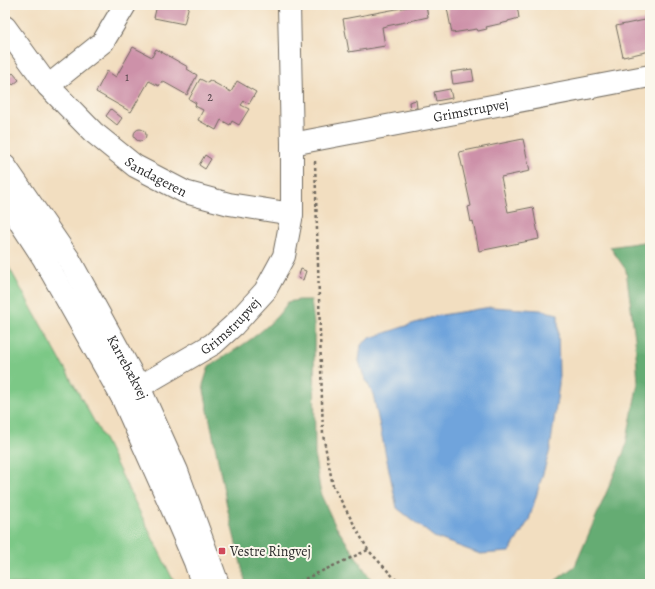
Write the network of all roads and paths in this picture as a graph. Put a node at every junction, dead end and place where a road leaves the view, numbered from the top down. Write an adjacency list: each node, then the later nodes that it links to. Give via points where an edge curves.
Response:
1 (125, 5): 5 (street, via 103,42)
2 (289, 5): 7 (street, Grimstrupvej)
3 (5, 27): 5 (street, Sandageren)
4 (650, 76): 6 (street, Grimstrupvej)
5 (48, 86): 10 (street, Sandageren, via 93,132 135,166 184,192 229,204)
6 (315, 140): 7 (street, Grimstrupvej); 12 (path, via 323,435 333,486)
7 (292, 144): 10 (street, Grimstrupvej)
8 (5, 166): 11 (street, Karrebækvej, via 69,259)
9 (5, 199): 11 (street, Karrebækvej)
10 (292, 214): 11 (street, Grimstrupvej, via 284,256 265,291 213,344)
11 (130, 392): 13 (street, Karrebækvej); 14 (street, Karrebækvej, via 177,471)
12 (368, 550): 15 (path); 16 (path)
13 (202, 584)
14 (218, 584)
15 (294, 584)
16 (400, 584)

